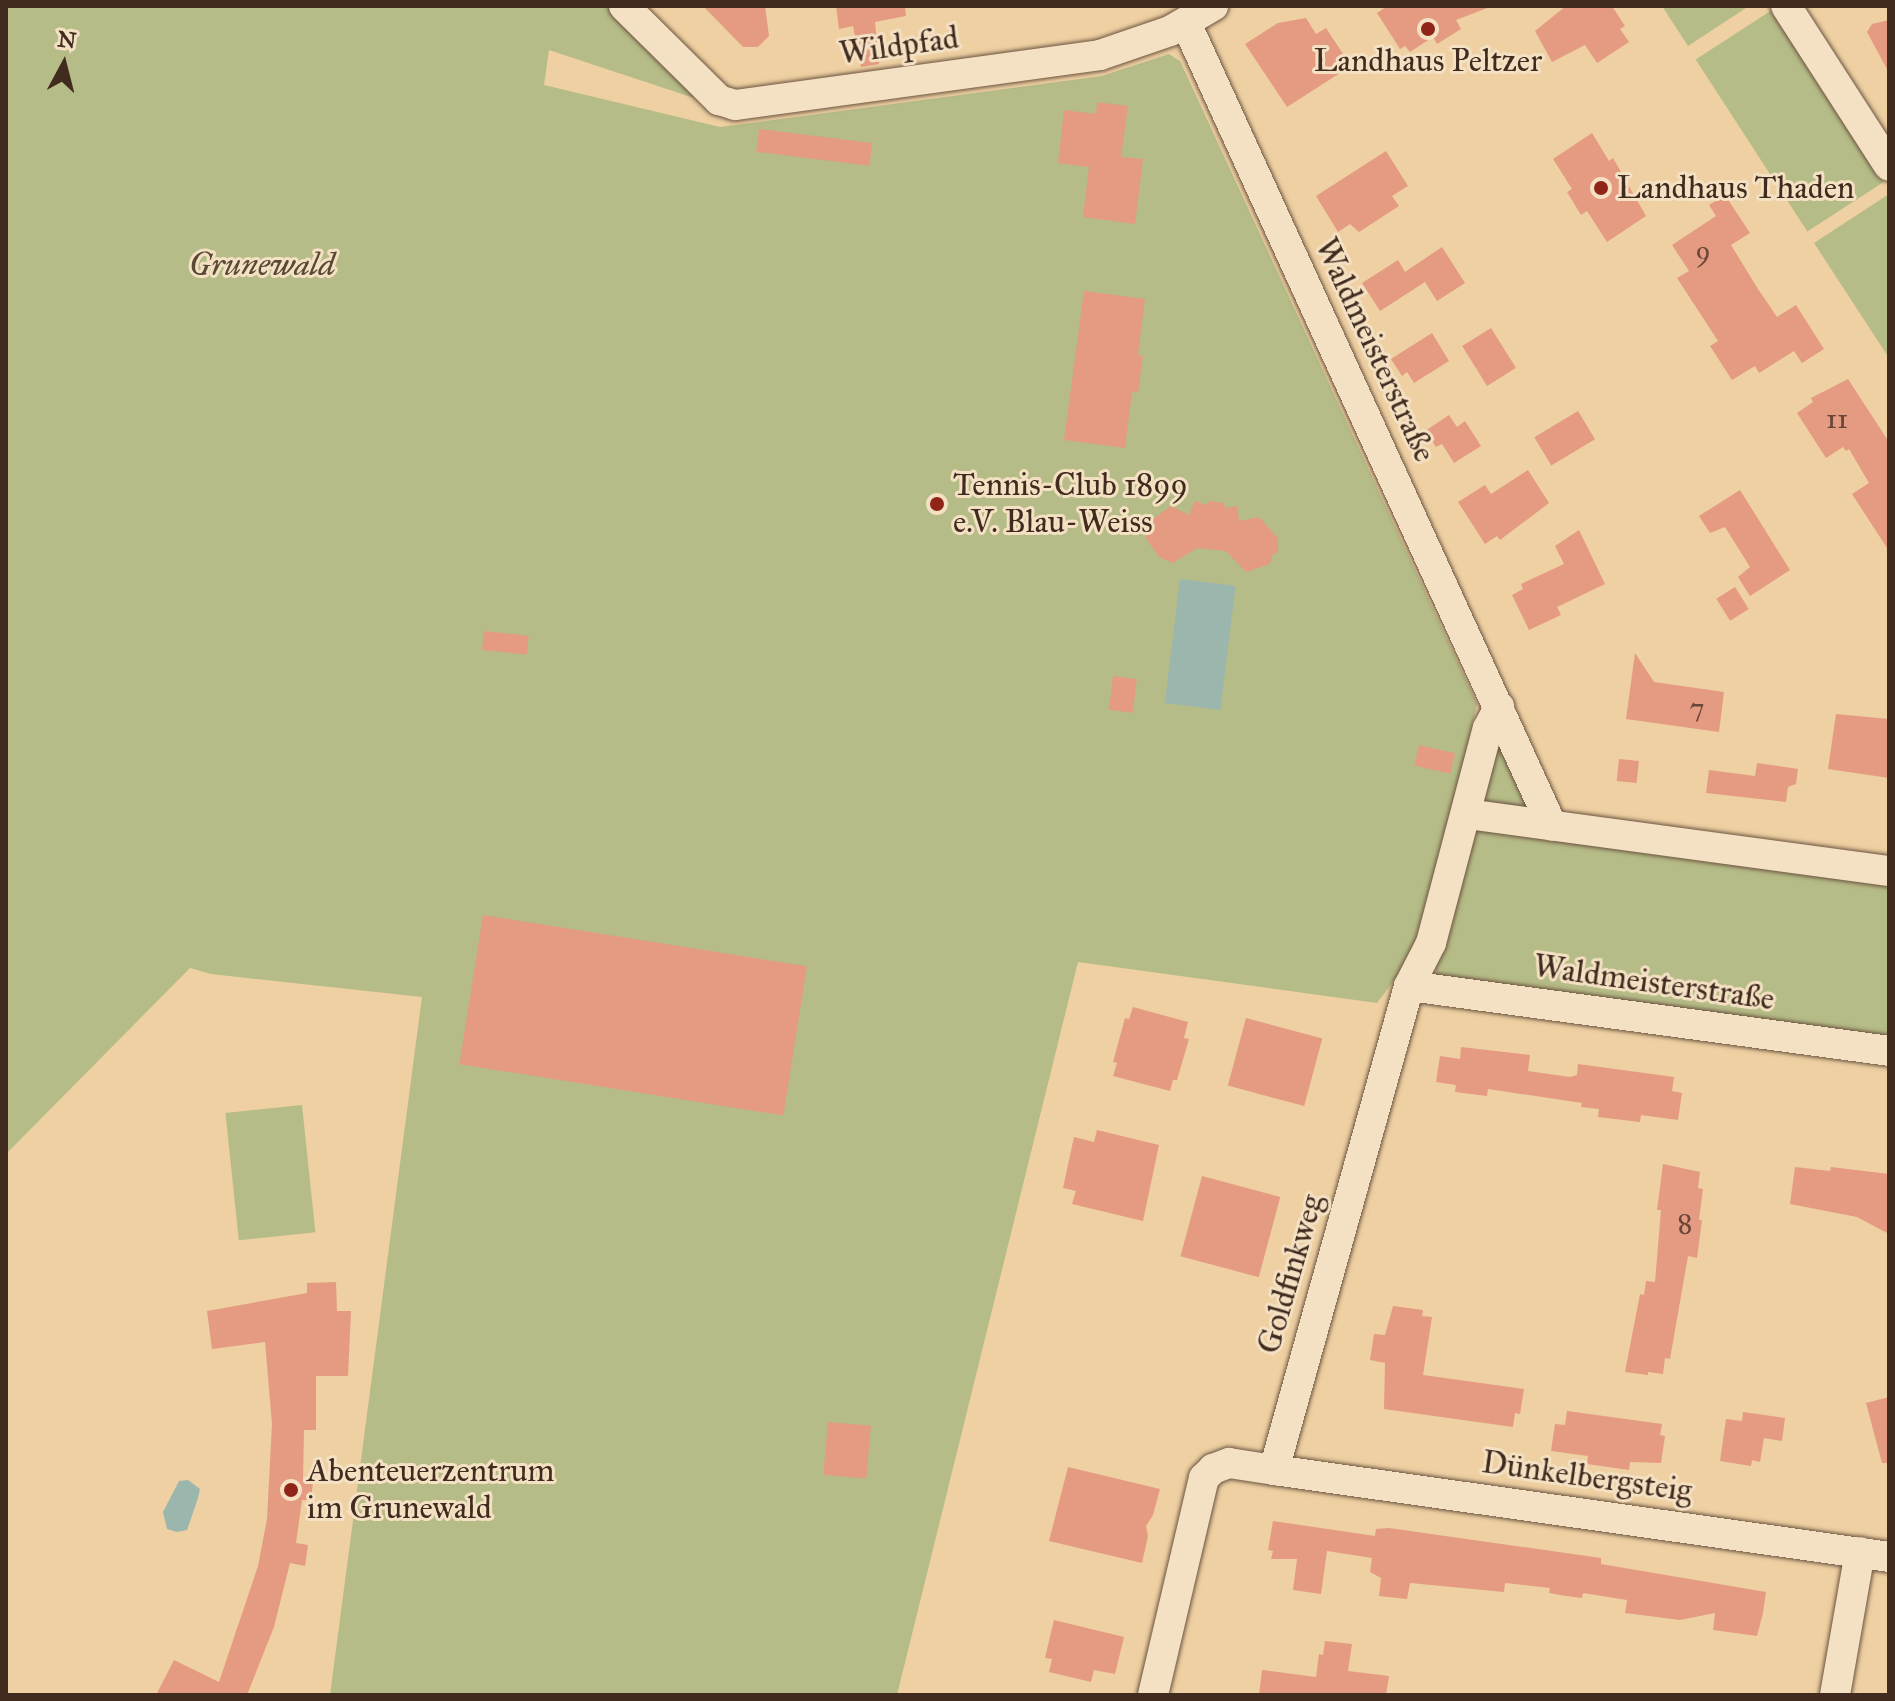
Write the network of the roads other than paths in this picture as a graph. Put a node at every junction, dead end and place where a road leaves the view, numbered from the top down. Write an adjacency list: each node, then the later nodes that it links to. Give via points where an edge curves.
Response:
1 (624, 6): 4 (street, Wildpfad, via 719,100 735,105 1100,55)
2 (1213, 6): 4 (street, Wildpfad)
3 (1786, 6): 5 (street)
4 (1186, 23): 6 (street, Waldmeisterstraße)
5 (1889, 166)
6 (1499, 707): 7 (street, via 1488,728); 8 (street, Waldmeisterstraße)
7 (1467, 814): 8 (street); 10 (street, Goldfinkweg, via 1431,943)
8 (1552, 826): 9 (street)
9 (1889, 871)
10 (1409, 986): 11 (street, Waldmeisterstraße); 12 (street, Goldfinkweg)
11 (1889, 1051)
12 (1274, 1470): 13 (street, Dünkelbergsteig); 14 (street, via 1229,1463 1204,1478)
13 (1874, 1554): 15 (street)
14 (1153, 1695)
15 (1835, 1695)

